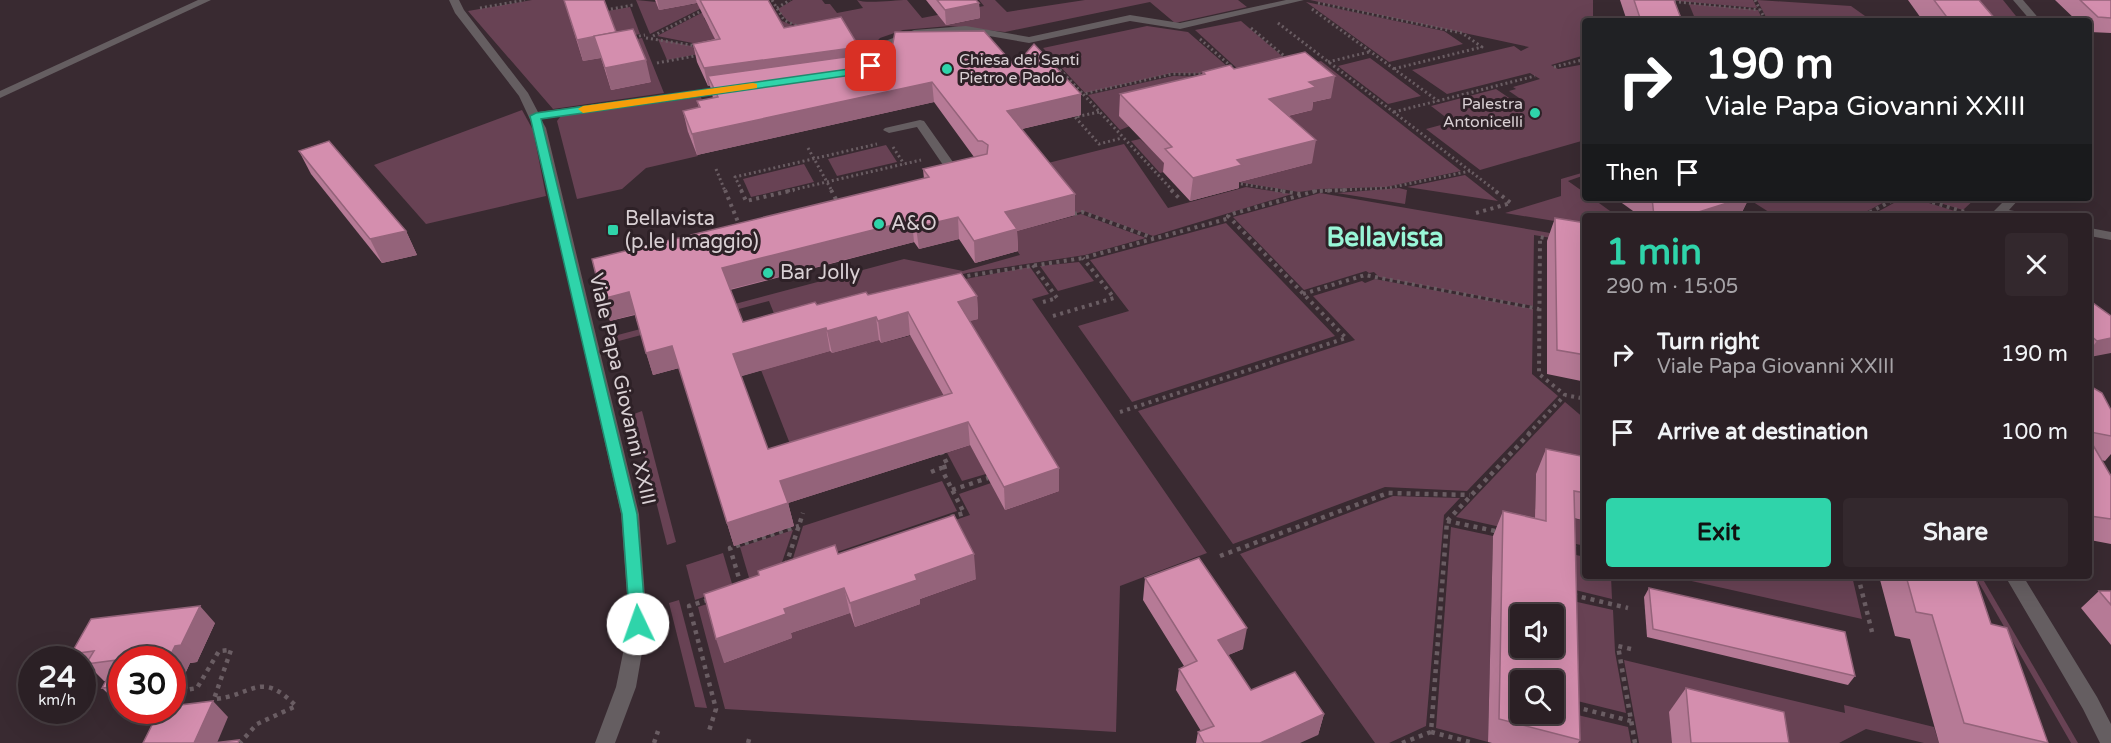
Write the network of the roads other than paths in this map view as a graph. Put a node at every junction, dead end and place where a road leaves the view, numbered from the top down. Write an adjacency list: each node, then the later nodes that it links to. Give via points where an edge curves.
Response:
1 (206, 0): 8 (street)
2 (1299, 0): 6 (street, via 1183,25 1130,18 1031,39 966,29 914,33 884,45 866,70)
3 (2018, 0): 5 (street)
4 (456, 6): 9 (street, Viale Papa Giovanni XXIII, via 525,95)
5 (2033, 18)
6 (842, 73)
7 (738, 88): 9 (street)
8 (0, 95)
9 (536, 116): 17 (street, Viale Papa Giovanni XXIII, via 630,514 638,624 626,687)
10 (889, 130): 11 (street, via 920,123)
11 (955, 175)
12 (2011, 201): 13 (street)
13 (1998, 213)
14 (2092, 232): 15 (street)
15 (2111, 236)
16 (2016, 579): 18 (street)
17 (605, 743)
18 (2110, 743)

